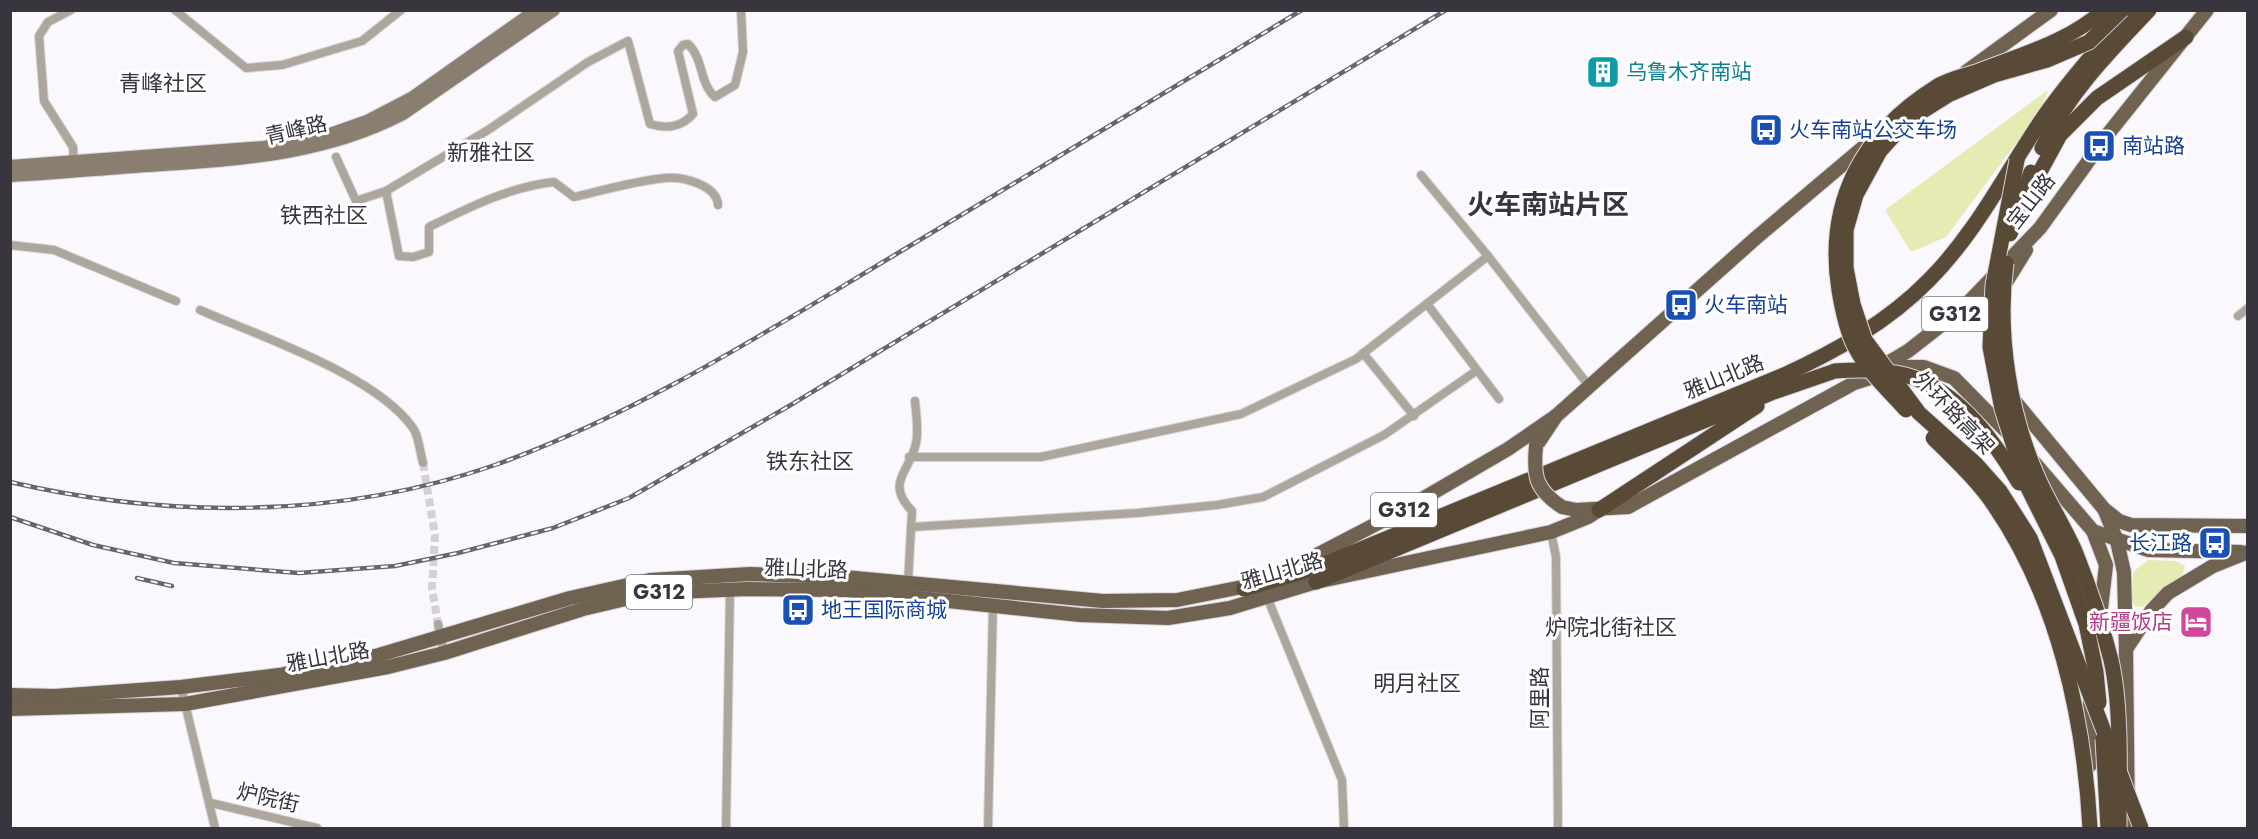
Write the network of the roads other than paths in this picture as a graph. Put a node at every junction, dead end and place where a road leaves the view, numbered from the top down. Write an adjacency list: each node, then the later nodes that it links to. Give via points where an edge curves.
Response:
1 (71, 10): 18 (street, via 48,22 39,36 44,101 73,147)
2 (175, 10): 3 (street, via 246,68 282,65 362,40)
3 (401, 10)
4 (536, 10): 18 (main road, 青峰路, via 412,97 367,121 330,134 264,147)
5 (554, 10): 18 (main road, 青峰路, via 423,102 356,135 263,158)
6 (741, 10): 22 (street, via 743,52 735,85 715,97 707,90 696,51 688,44 678,51 693,114 687,121 676,126 650,124 628,41 588,62 488,130)
7 (2051, 10): 35 (main road, G312, via 1872,140)
8 (2104, 10): 75 (highway, 外环路高架, bridge, via 2084,28 2044,48 1937,86 1896,118 1868,147 1845,190 1836,232 1841,303 1854,346 1875,377 1993,504 2032,574 2062,655 2080,730)
9 (2122, 10): 79 (highway, 外环路高架, bridge, via 2089,42 1950,94 1907,121 1880,151 1856,195 1846,230 1846,268 1865,340 1919,413 2000,491 2030,538)
10 (2132, 10): 16 (highway, 雅山北路, via 2089,57)
11 (2149, 10): 19 (highway, via 2099,63 2058,116)
12 (2199, 10): 14 (main road)
13 (2207, 10): 14 (main road, 宝山路 / G312)
14 (2186, 37): 19 (highway, via 2097,98 2060,135); 24 (main road, 宝山路 / G312, via 2108,134)
15 (336, 157): 22 (street, via 356,201)
16 (2017, 160): 52 (highway, bridge, via 1992,285 1990,347 2002,409 2025,482); 57 (highway, 雅山北路, via 1972,229 1929,281 1840,349 1315,568)
17 (10, 166): 18 (main road, 青峰路)
18 (74, 166): 21 (main road, 青峰路)
19 (2034, 174): 77 (highway, bridge, via 2011,230 2003,287 2004,347 2015,405 2037,476 2075,551 2111,662 2118,734)
20 (1421, 175): 26 (street)
21 (10, 176)
22 (386, 191): 23 (street, via 399,256 413,257 429,252 429,227 525,185 554,182 574,197 668,177 703,185 713,191)
23 (718, 205)
24 (2040, 228): 34 (main road, 宝山路 / G312, via 1963,308 1908,351); 43 (main road, via 1994,307 1989,339 1997,375 2008,394)
25 (10, 245): 27 (street, via 54,250)
26 (1488, 256): 28 (street); 35 (street)
27 (176, 301)
28 (1427, 303): 32 (street); 33 (street)
29 (2247, 308): 31 (street)
30 (200, 310): 42 (street, via 360,383 414,429)
31 (2238, 316)
32 (1363, 353): 39 (street); 41 (street, via 1241,414 1041,457)
33 (1476, 371): 37 (street); 39 (street)
34 (1854, 383): 44 (main road, G312, via 1642,501 1628,507); 48 (main road, via 1905,367 1924,367 1954,378 1982,403)
35 (1589, 386): 40 (main road, G312)
36 (1791, 386): 44 (highway); 52 (highway, bridge, via 1835,371 1864,369 1897,373 1928,385 1981,426); 54 (highway)
37 (1499, 399)
38 (915, 401): 41 (street, via 916,445)
39 (1414, 416): 47 (street, via 1263,497 1137,513)
40 (1556, 416): 44 (main road, bridge, via 1536,446 1538,486 1546,497 1562,507); 57 (main road, 雅山北路 / G312, via 1405,509 1311,560)
41 (909, 458): 47 (street, via 899,488 903,502 912,511)
42 (423, 463)
43 (2104, 509): 45 (main road, via 2119,521); 50 (main road)
44 (1599, 510): 49 (main road, 雅山北路 / G312)
45 (2137, 525): 46 (main road); 50 (main road)
46 (2247, 526)
47 (912, 527): 55 (street)
48 (2093, 531): 50 (main road); 53 (main road)
49 (1551, 532): 54 (main road, 雅山北路 / G312); 74 (street, 阿里路, via 1556,557)
50 (2117, 541): 51 (main road, via 2148,550); 53 (main road); 62 (main road, via 2124,572)
51 (2247, 552): 62 (main road, via 2195,575 2168,593)
52 (2062, 556): 76 (highway, bridge, via 2086,624 2096,672)
53 (2106, 565): 75 (main road, via 2090,701)
54 (1316, 582): 59 (main road, 雅山北路 / G312)
55 (908, 583): 58 (main road, 雅山北路 / G312); 61 (main road, 雅山北路 / G312, via 750,574 650,580)
56 (730, 589): 60 (main road, 雅山北路 / G312, via 845,590); 63 (main road, 雅山北路 / G312, via 651,593 583,609); 71 (street)
57 (1244, 589): 58 (main road, 雅山北路 / G312, via 1177,600 1103,602)
58 (993, 591): 60 (street)
59 (1267, 597): 60 (main road, 雅山北路 / G312, via 1230,608 1167,618); 73 (street, via 1342,780)
60 (993, 606): 72 (street)
61 (439, 631): 63 (street); 64 (main road, 雅山北路 / G312, via 379,655 290,673)
62 (2126, 649): 78 (main road)
63 (444, 653): 66 (main road, 雅山北路 / G312)
64 (182, 687): 65 (main road, 雅山北路 / G312, via 55,696); 66 (street)
65 (10, 695)
66 (185, 704): 67 (main road, 雅山北路 / G312); 68 (street)
67 (10, 709)
68 (211, 803): 69 (street); 70 (street, 炉院街)
69 (215, 828)
70 (317, 828)
71 (726, 828)
72 (988, 828)
73 (1344, 828)
74 (1558, 828)
75 (2090, 828)
76 (2108, 828)
77 (2119, 828)
78 (2128, 828)
79 (2141, 828)

